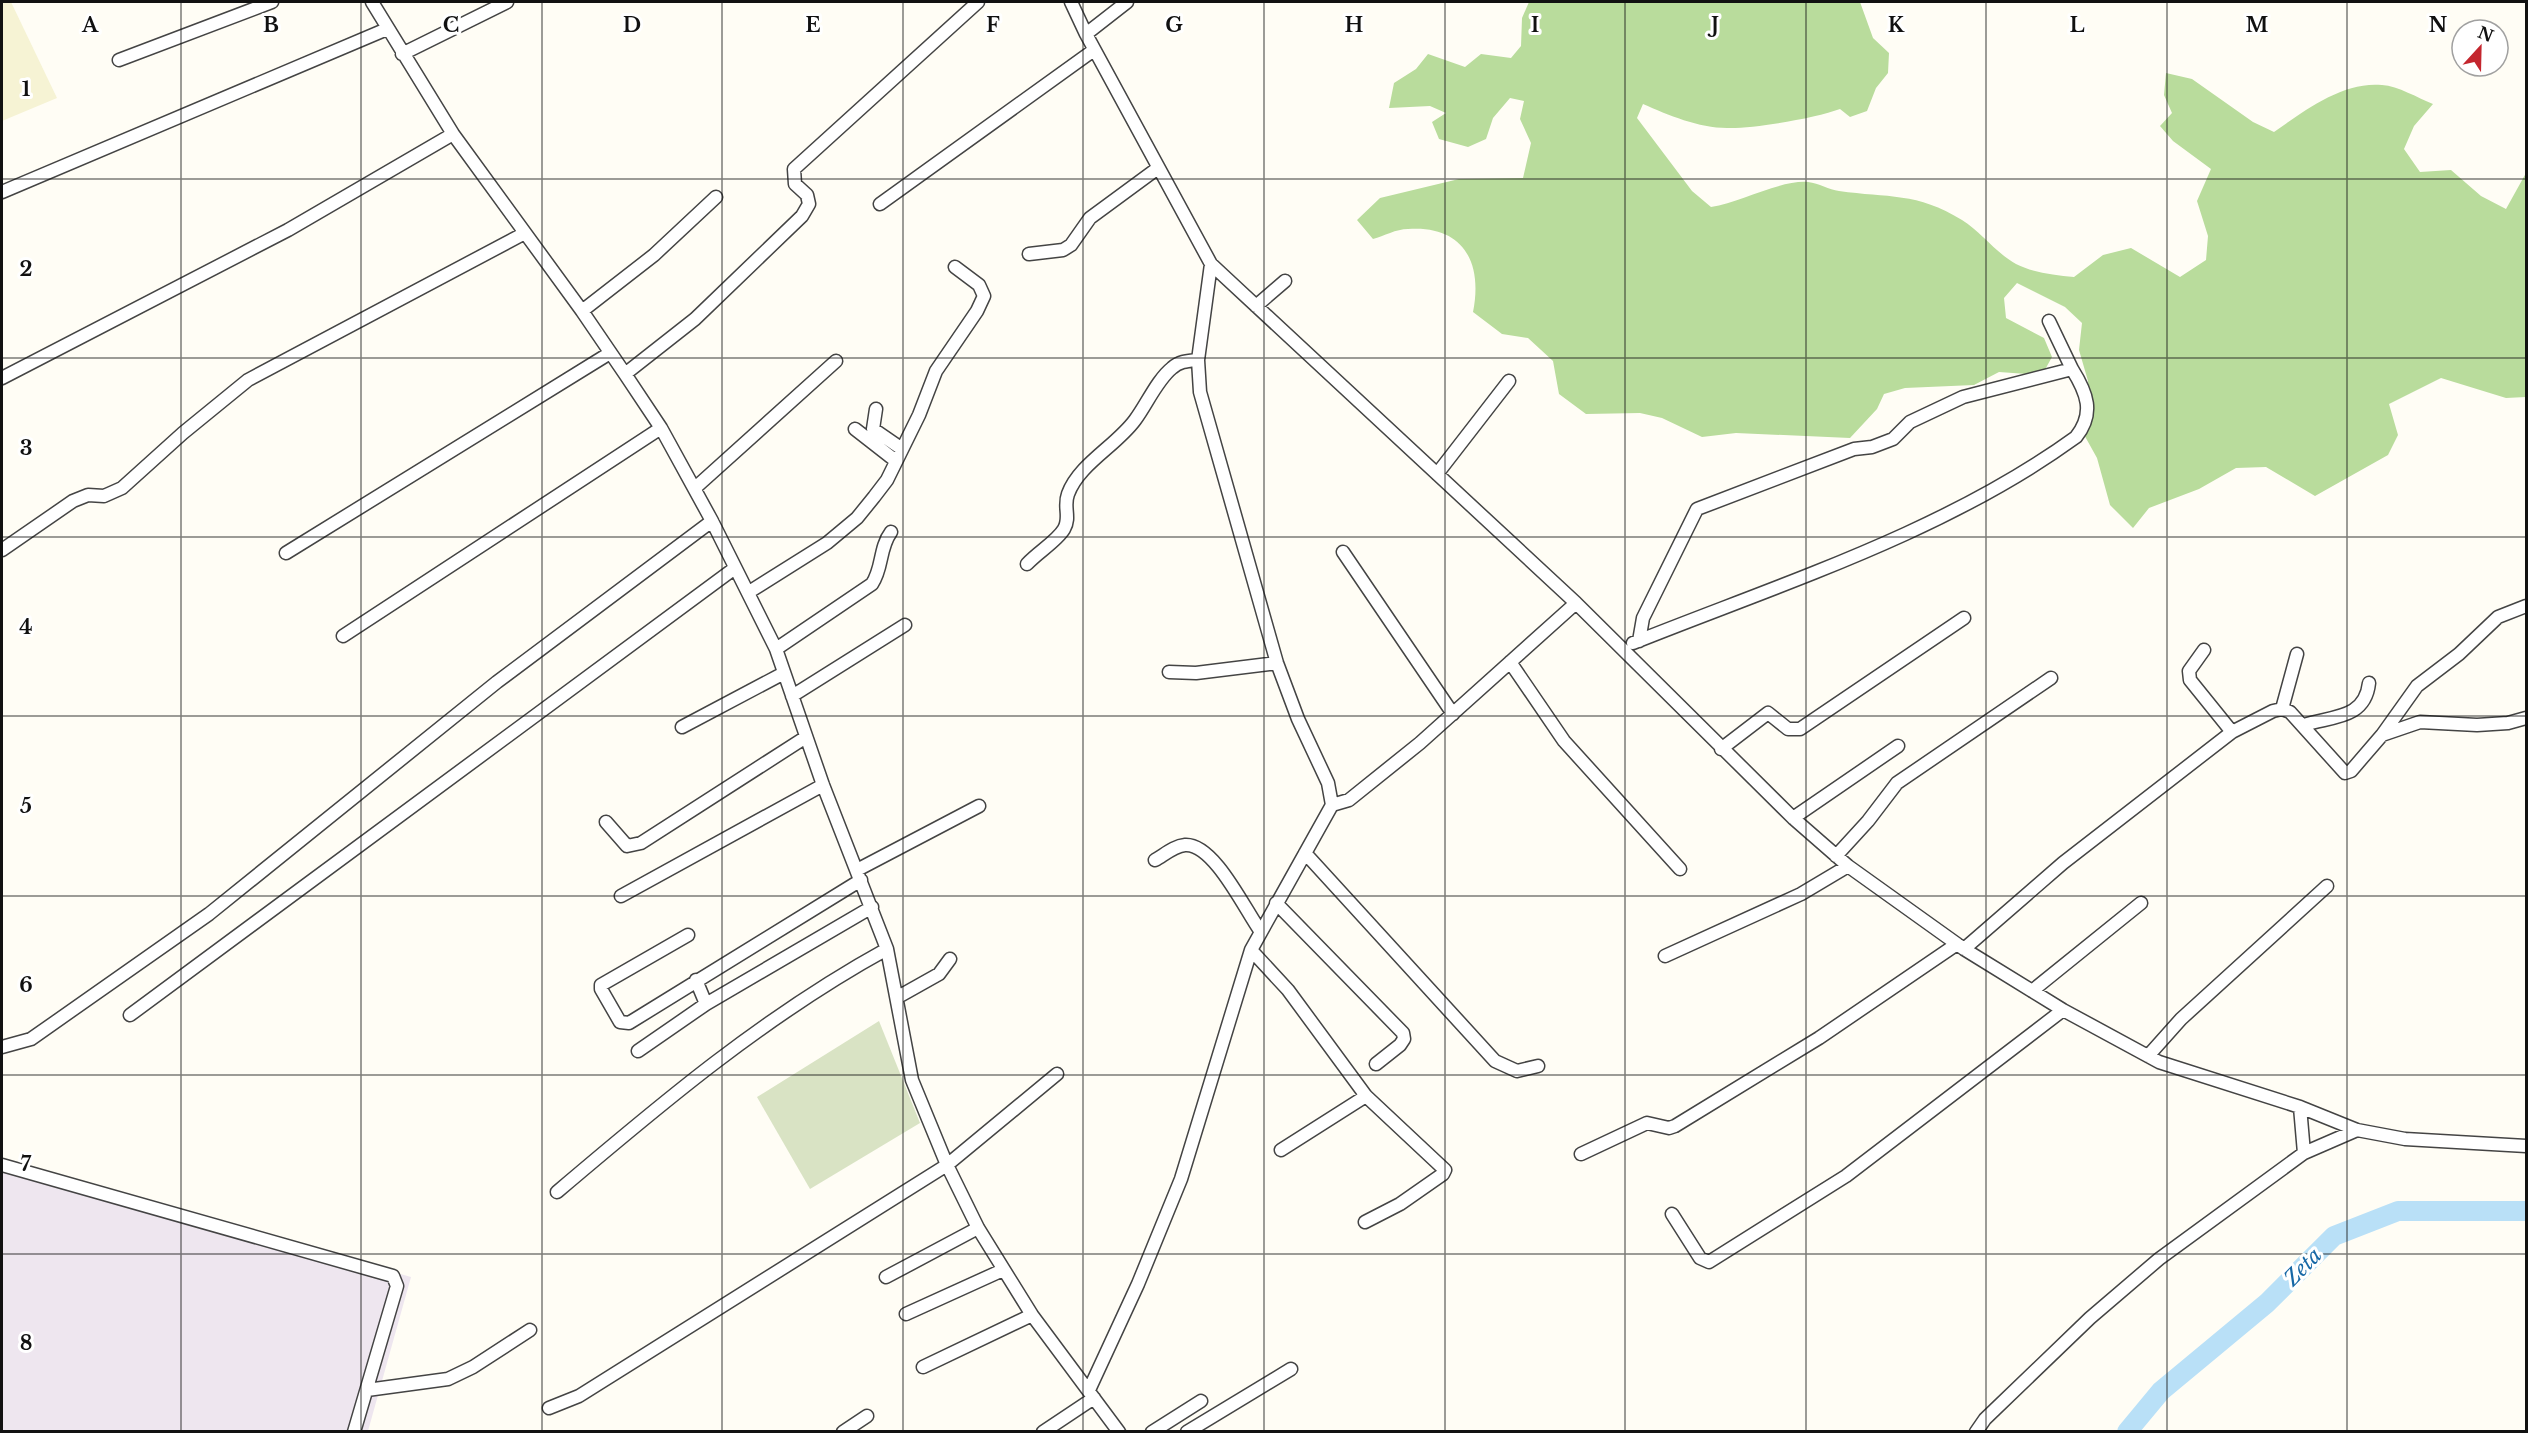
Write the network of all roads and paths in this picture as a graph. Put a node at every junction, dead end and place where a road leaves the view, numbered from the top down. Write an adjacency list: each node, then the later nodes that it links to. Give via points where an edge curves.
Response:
1 (272, 2): 11 (street)
2 (372, 2): 7 (street)
3 (507, 2): 10 (street)
4 (978, 2): 29 (street, via 794,169 795,184 807,195 809,204 802,216 695,319)
5 (1071, 2): 8 (street)
6 (1127, 2): 8 (street)
7 (387, 30): 10 (street); 14 (street)
8 (1086, 34): 9 (street)
9 (1094, 50): 13 (street); 16 (street)
10 (402, 54): 12 (street)
11 (119, 60)
12 (453, 135): 17 (street); 30 (street, via 288,230)
13 (1158, 168): 18 (street, via 1090,218 1071,245 1063,250); 19 (street)
14 (2, 192)
15 (716, 197): 23 (street, via 654,255)
16 (880, 204)
17 (525, 233): 23 (street); 41 (street, via 248,380 122,488 104,496 88,495 73,501)
18 (1029, 254)
19 (1211, 264): 22 (street); 26 (street)
20 (955, 267): 35 (street, via 979,285 984,296 936,371)
21 (1286, 281): 22 (street)
22 (1256, 306): 37 (street)
23 (582, 311): 25 (street)
24 (2049, 321): 28 (street)
25 (610, 352): 29 (street); 43 (street)
26 (1198, 360): 44 (street, via 1183,361 1171,369 1133,422 1088,466 1068,494 1065,504 1069,512 1063,531); 58 (street, via 1200,392)
27 (836, 361): 38 (street)
28 (2072, 369): 52 (street, via 1963,398 1910,422 1893,439 1854,449 1697,509 1643,618); 52 (street, via 2089,406 2083,429 2019,477 1951,513)
29 (626, 374): 33 (street)
30 (2, 378)
31 (1509, 381): 37 (street)
32 (876, 409): 35 (street, via 873,429)
33 (661, 428): 38 (street); 51 (street)
34 (855, 429): 36 (street)
35 (902, 449): 36 (street)
36 (896, 461): 46 (street, via 887,480 857,518 827,543)
37 (1437, 474): 47 (street)
38 (695, 488): 39 (street)
39 (712, 521): 45 (street); 103 (street, via 498,682 209,914 31,1039)
40 (891, 532): 54 (street, via 883,544 879,572 872,584)
41 (2, 550)
42 (1343, 552): 65 (street)
43 (286, 553)
44 (1028, 564)
45 (735, 568): 46 (street); 102 (street)
46 (749, 592): 54 (street)
47 (1576, 603): 53 (street); 57 (street)
48 (2526, 606): 70 (street, via 2498,617 2417,686)
49 (1964, 618): 73 (street, via 1800,729 1788,729 1768,713)
50 (905, 625): 63 (street)
51 (343, 636)
52 (1639, 641): 53 (street)
53 (1621, 648): 73 (street)
54 (776, 649): 60 (street)
55 (2204, 650): 69 (street, via 2189,671 2190,680)
56 (2297, 654): 64 (street)
57 (1510, 662): 65 (street); 83 (street, via 1564,741)
58 (1277, 663): 59 (street, via 1196,674); 75 (street, via 1328,783)
59 (1170, 672)
60 (784, 673): 63 (street); 68 (street)
61 (2051, 678): 80 (street, via 1897,783)
62 (2368, 683): 67 (street, via 2365,698 2354,710 2333,720)
63 (792, 696): 71 (street)
64 (2282, 709): 67 (street); 69 (street)
65 (1453, 714): 75 (street, via 1349,800)
66 (2526, 718): 70 (street, via 2476,725 2420,722)
67 (2304, 725): 70 (street, via 2345,773)
68 (682, 727)
69 (2232, 732): 92 (street)
70 (2382, 735)
71 (806, 737): 74 (street); 78 (street, via 641,843 627,846)
72 (1898, 746): 77 (street)
73 (1721, 748): 77 (street)
74 (823, 785): 84 (street); 86 (street)
75 (1332, 805): 79 (street)
76 (979, 806): 84 (street)
77 (1793, 818): 80 (street)
78 (606, 822)
79 (1305, 852): 87 (street); 107 (street, via 1495,1061 1516,1071)
80 (1836, 856): 82 (street)
81 (1155, 860): 90 (street, via 1178,847 1202,850)
82 (1848, 866): 92 (street); 95 (street, via 1801,894)
83 (1680, 869)
84 (859, 875): 89 (street); 97 (street)
85 (2327, 886): 105 (street, via 2181,1019)
86 (621, 896)
87 (1276, 903): 90 (street); 106 (street, via 1403,1033 1400,1046)
88 (2140, 903): 98 (street)
89 (872, 907): 93 (street); 100 (street)
90 (1261, 932): 94 (street)
91 (688, 935): 97 (street, via 604,982 601,989 624,1023)
92 (1960, 947): 98 (street); 115 (street, via 1675,1126 1647,1123)
93 (888, 949): 99 (street); 118 (street, via 827,982 750,1035 676,1090)
94 (1251, 950): 109 (street, via 1288,990); 130 (street, via 1181,1179)
95 (1665, 956)
96 (950, 959): 99 (street, via 939,975)
97 (696, 980): 100 (street)
98 (2032, 991): 101 (street)
99 (898, 997): 117 (street, via 912,1080)
100 (706, 1004): 104 (street)
101 (2063, 1010): 105 (street); 119 (street, via 1846,1176 1709,1262 1700,1258)
102 (130, 1016)
103 (2, 1047)
104 (638, 1051)
105 (2148, 1056): 110 (street)
106 (1376, 1064)
107 (1538, 1066)
108 (1057, 1074): 117 (street)
109 (1366, 1096): 113 (street); 120 (street, via 1445,1170 1400,1204)
110 (2300, 1107): 111 (street); 114 (street)
111 (2357, 1130): 112 (street, via 2404,1139); 114 (street)
112 (2526, 1146)
113 (1281, 1150)
114 (2304, 1153): 140 (street, via 2159,1259 2090,1318)
115 (1581, 1154)
116 (2, 1165): 129 (street, via 393,1276 397,1286)
117 (947, 1165): 121 (street); 132 (street, via 579,1396)
118 (557, 1192)
119 (1672, 1214)
120 (1365, 1222)
121 (978, 1228): 122 (street); 123 (street)
122 (1003, 1270): 124 (street); 125 (street)
123 (886, 1277)
124 (906, 1314)
125 (1032, 1316): 127 (street); 130 (street)
126 (530, 1330): 129 (street, via 474,1368 448,1379)
127 (923, 1367)
128 (1291, 1369): 139 (street)
129 (367, 1390): 134 (street)
130 (1091, 1394): 136 (street); 137 (street)
131 (1201, 1401): 138 (street)
132 (549, 1408)
133 (867, 1416): 135 (street)
134 (354, 1431)
135 (843, 1431)
136 (1042, 1431)
137 (1119, 1431)
138 (1152, 1431)
139 (1187, 1431)
140 (1976, 1431)

